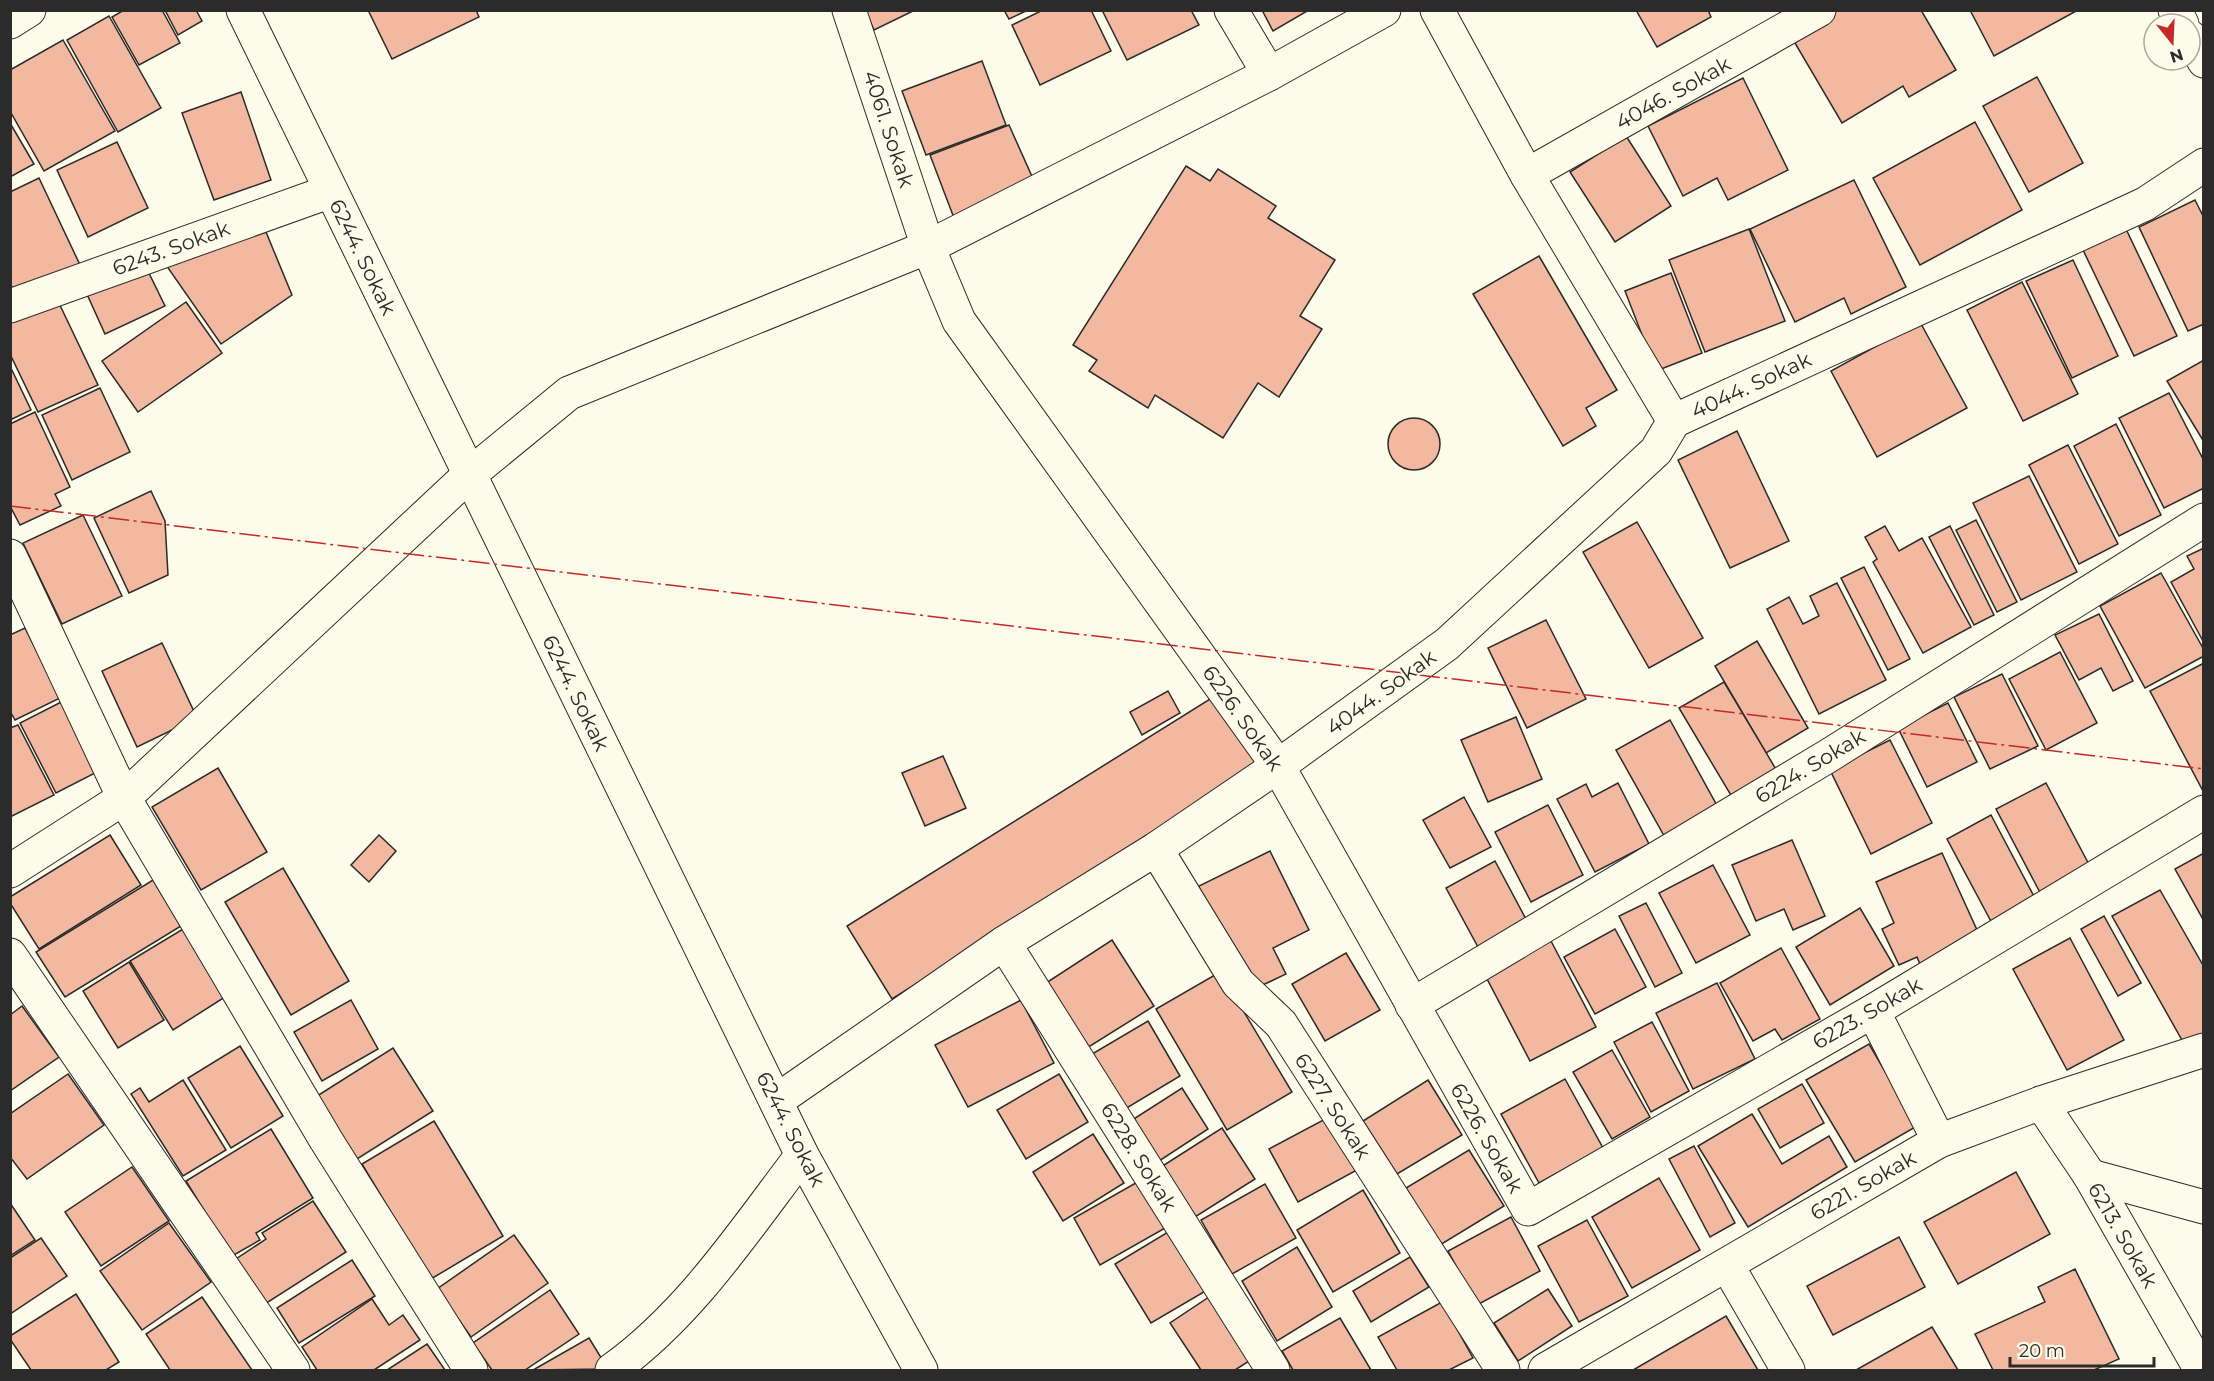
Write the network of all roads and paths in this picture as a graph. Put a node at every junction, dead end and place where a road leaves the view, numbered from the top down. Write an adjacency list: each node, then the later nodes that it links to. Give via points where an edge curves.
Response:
1 (29, 10): 8 (street)
2 (243, 10): 12 (street, 6244. Sokak)
3 (849, 10): 13 (street, 4061. Sokak)
4 (1231, 10): 9 (street)
5 (1384, 10): 9 (street)
6 (1437, 10): 11 (street)
7 (1819, 10): 11 (street, 4046. Sokak)
8 (10, 22)
9 (1269, 74): 13 (street)
10 (2201, 173): 15 (street, 4044. Sokak, via 2145,204)
11 (1527, 175): 15 (street)
12 (331, 191): 14 (street, 6243. Sokak); 16 (street, 6244. Sokak)
13 (928, 247): 16 (street, via 569,393); 20 (street, 6226. Sokak, via 959,321)
14 (10, 306)
15 (1674, 421): 20 (street, 4044. Sokak, via 1656,451 1448,644)
16 (469, 474): 21 (street); 30 (street, 6244. Sokak)
17 (2204, 520): 27 (street, 6224. Sokak, via 1828,756)
18 (10, 556): 19 (street)
19 (23, 618): 21 (street)
20 (1278, 766): 23 (street, 4044. Sokak); 27 (street, 6226. Sokak)
21 (124, 798): 24 (street); 39 (street, via 326,1140)
22 (2204, 812): 28 (street, 6223. Sokak)
23 (1156, 849): 25 (street, 4044. Sokak); 43 (street, 6227. Sokak, via 1238,983 1281,1024)
24 (10, 871)
25 (1004, 942): 30 (street, 4044. Sokak); 42 (street, 6228. Sokak)
26 (10, 955): 38 (street)
27 (1412, 1005): 36 (street, 6226. Sokak)
28 (1873, 1011): 32 (street); 36 (street, 6223. Sokak)
29 (2204, 1050): 31 (street, 6221. Sokak)
30 (776, 1101): 33 (street, 6244. Sokak)
31 (2041, 1102): 32 (street, 6221. Sokak); 34 (street, 6213. Sokak)
32 (1939, 1141): 37 (street, 6221. Sokak)
33 (802, 1155): 40 (street, via 702,1285); 41 (street, 6244. Sokak)
34 (2090, 1176): 35 (street); 46 (street, 6213. Sokak)
35 (2204, 1207)
36 (1528, 1209)
37 (1727, 1265): 44 (street, 6221. Sokak); 45 (street)
38 (293, 1371)
39 (471, 1371)
40 (612, 1371)
41 (921, 1371)
42 (1273, 1371)
43 (1503, 1371)
44 (1545, 1371)
45 (1788, 1371)
46 (2201, 1371)

